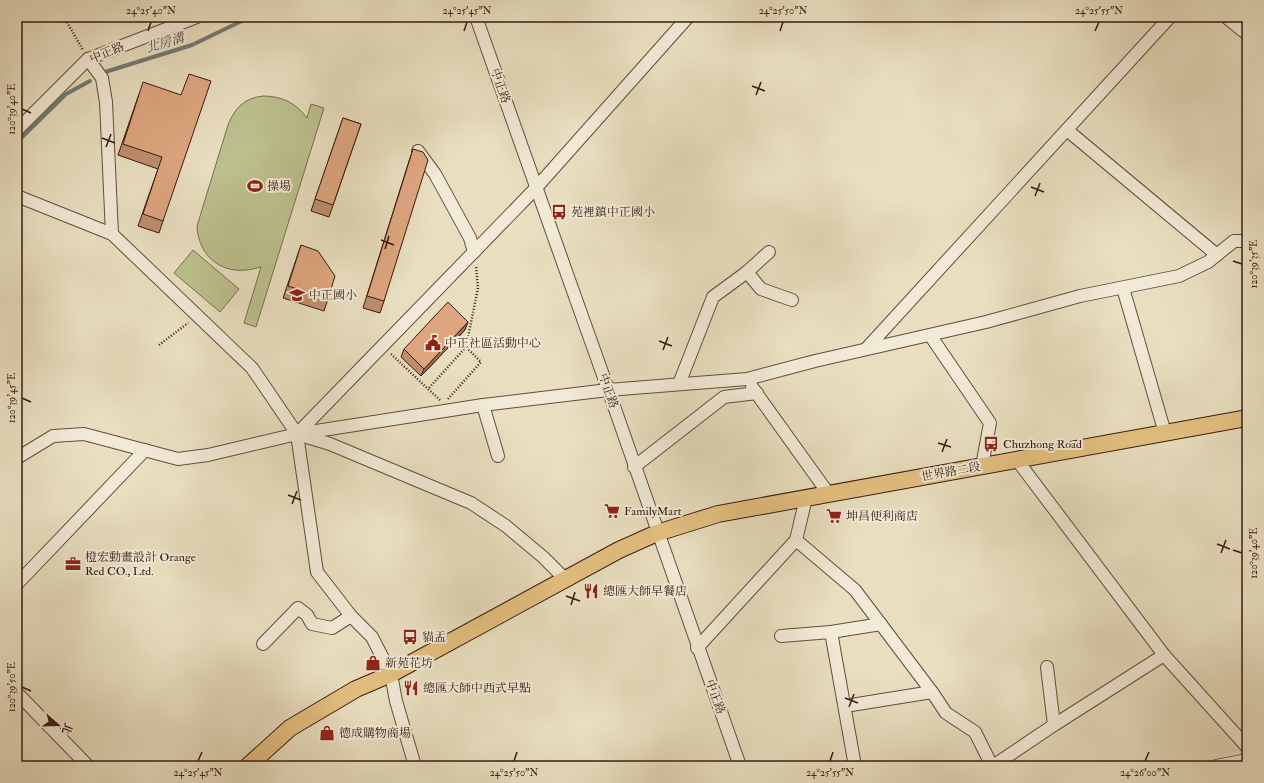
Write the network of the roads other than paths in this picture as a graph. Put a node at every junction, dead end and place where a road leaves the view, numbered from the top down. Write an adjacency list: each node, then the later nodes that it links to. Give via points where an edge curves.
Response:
1 (197, 17): 7 (street, 中正路)
2 (476, 17): 11 (street, 中正路)
3 (688, 17): 11 (street)
4 (1170, 17): 9 (street)
5 (1226, 17): 6 (street)
6 (1247, 34)
7 (88, 59): 8 (street, 中正路); 13 (street, via 102,78 106,102)
8 (17, 130)
9 (1067, 130): 17 (street); 22 (street)
10 (418, 151): 15 (street, via 435,174 470,238)
11 (536, 189): 15 (street); 25 (street, 中正路)
12 (17, 196): 13 (street)
13 (112, 234): 30 (street, via 252,368)
14 (1247, 241): 17 (street, via 1234,241)
15 (474, 252): 30 (street)
16 (769, 252): 18 (street)
17 (1217, 255): 19 (street, via 1179,276)
18 (746, 272): 20 (street, via 761,289); 24 (street, via 713,296)
19 (1123, 288): 21 (street, via 1080,296); 29 (street)
20 (792, 300)
21 (930, 335): 22 (street); 36 (street, via 990,423)
22 (866, 349): 23 (street)
23 (747, 380): 24 (street); 26 (street)
24 (679, 384): 25 (street)
25 (608, 390): 27 (street); 35 (street, 中正路)
26 (757, 393): 35 (street, via 724,397); 37 (street)
27 (483, 405): 30 (street); 32 (street)
28 (1247, 418): 29 (main road, 世界路二段)
29 (1165, 433): 34 (main road, 世界路二段)
30 (297, 434): 31 (street, via 208,455 178,459); 41 (street, via 330,444 471,503 506,526); 43 (street, via 317,572)
31 (145, 450): 33 (street, via 84,434 53,436); 42 (street)
32 (498, 456)
33 (17, 458)
34 (1017, 460): 36 (main road, 世界路二段); 49 (street)
35 (634, 466): 39 (street, 中正路)
36 (982, 466): 37 (main road, 世界路二段)
37 (828, 493): 38 (main road, 世界路二段)
38 (806, 498): 39 (main road, 世界路二段, via 718,514); 40 (street)
39 (657, 533): 41 (main road, 世界路二段); 48 (street, 中正路)
40 (796, 540): 44 (street, via 855,590); 48 (street)
41 (565, 579): 51 (main road, 世界路二段)
42 (17, 584)
43 (351, 616): 47 (street, via 332,628 312,624 307,615 298,608); 51 (street, via 372,637)
44 (881, 624): 45 (street); 52 (street)
45 (832, 632): 46 (street); 54 (street)
46 (781, 636)
47 (263, 644)
48 (697, 648): 61 (street, 中正路)
49 (1164, 655): 55 (street); 56 (street)
50 (1046, 666): 55 (street)
51 (391, 674): 59 (main road, 世界路二段, via 356,689 290,728); 60 (street, via 396,702)
52 (932, 692): 54 (street); 63 (street, via 946,713 975,732)
53 (17, 693): 58 (street)
54 (845, 706): 62 (street)
55 (1054, 725): 63 (street)
56 (1247, 747)
57 (1247, 760): 64 (street)
58 (88, 766)
59 (248, 766)
60 (415, 766)
61 (740, 766)
62 (855, 766)
63 (992, 766)
64 (1216, 766)

